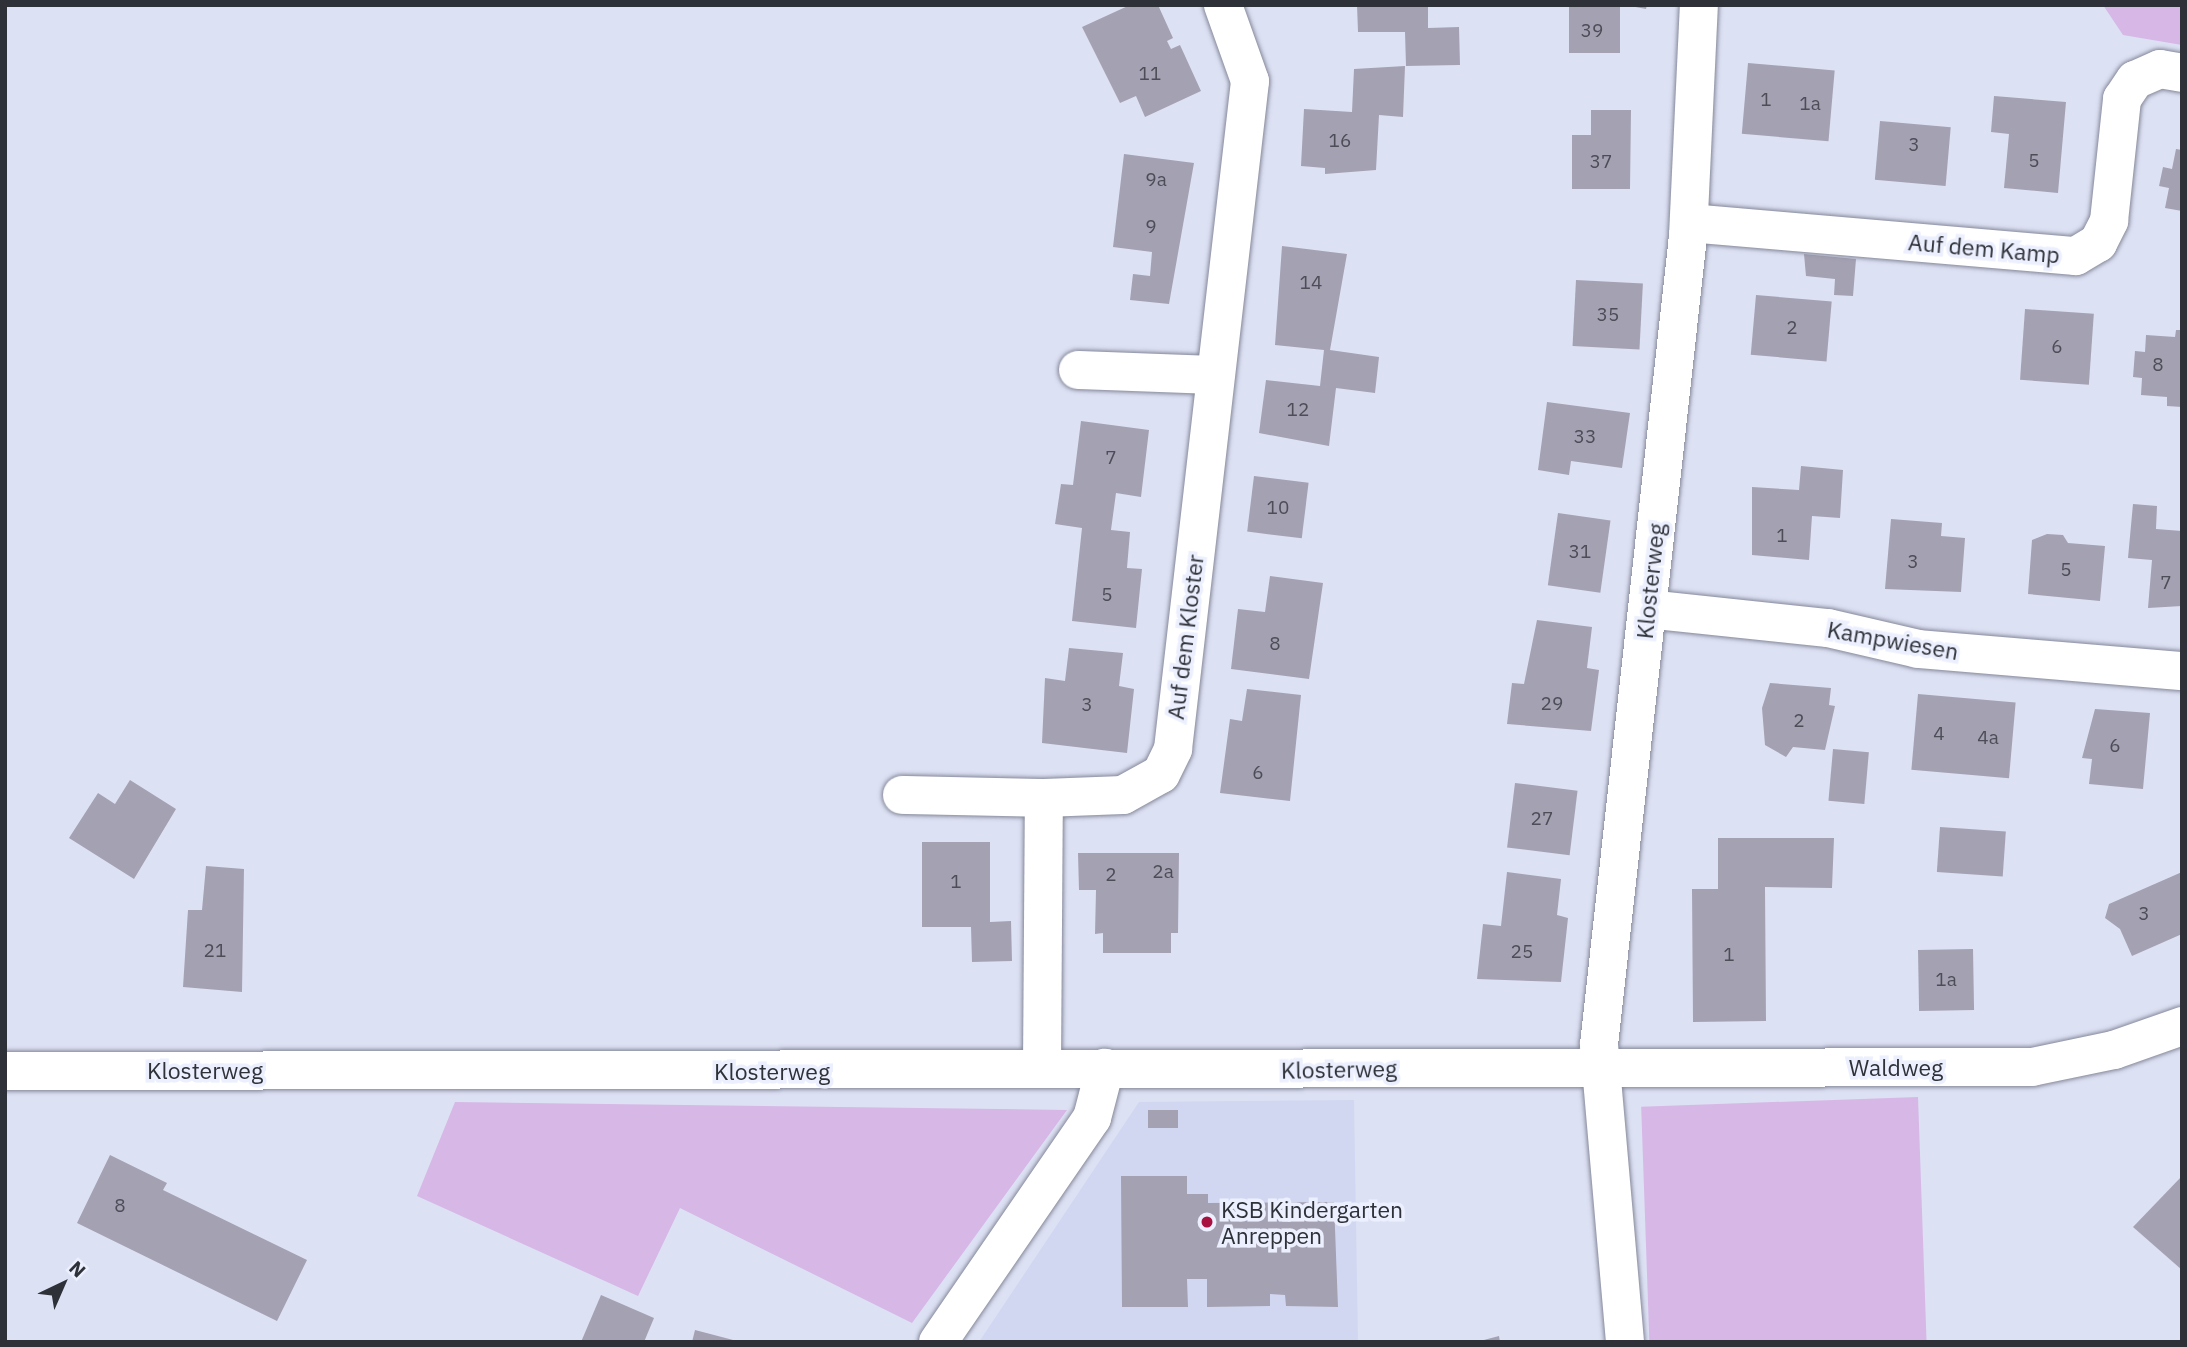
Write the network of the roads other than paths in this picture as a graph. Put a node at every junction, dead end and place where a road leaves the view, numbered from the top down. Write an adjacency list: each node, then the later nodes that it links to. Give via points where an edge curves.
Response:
1 (1223, 5): 6 (street, Auf dem Kloster, via 1250,81)
2 (1699, 5): 4 (street, Klosterweg)
3 (2182, 73): 4 (street, Auf dem Kamp, via 2160,69 2135,80 2122,99 2109,221 2098,243 2076,256)
4 (1689, 223): 7 (street, Klosterweg)
5 (1078, 370): 6 (street)
6 (1215, 375): 10 (street, Auf dem Kloster, via 1169,762 1161,774 1123,795)
7 (1647, 609): 8 (street, Kampwiesen, via 1828,628 1919,649); 14 (street, Klosterweg, via 1599,1045)
8 (2182, 671)
9 (902, 795): 10 (street, Auf dem Kloster)
10 (1044, 798): 12 (street)
11 (2182, 1026): 14 (street, Waldweg, via 2114,1050 2032,1067)
12 (1042, 1067): 13 (street, Klosterweg); 15 (street, Klosterweg)
13 (1105, 1068): 14 (street, Klosterweg); 16 (street, via 1092,1118)
14 (1604, 1068): 17 (street)
15 (5, 1071)
16 (938, 1342)
17 (1625, 1342)

